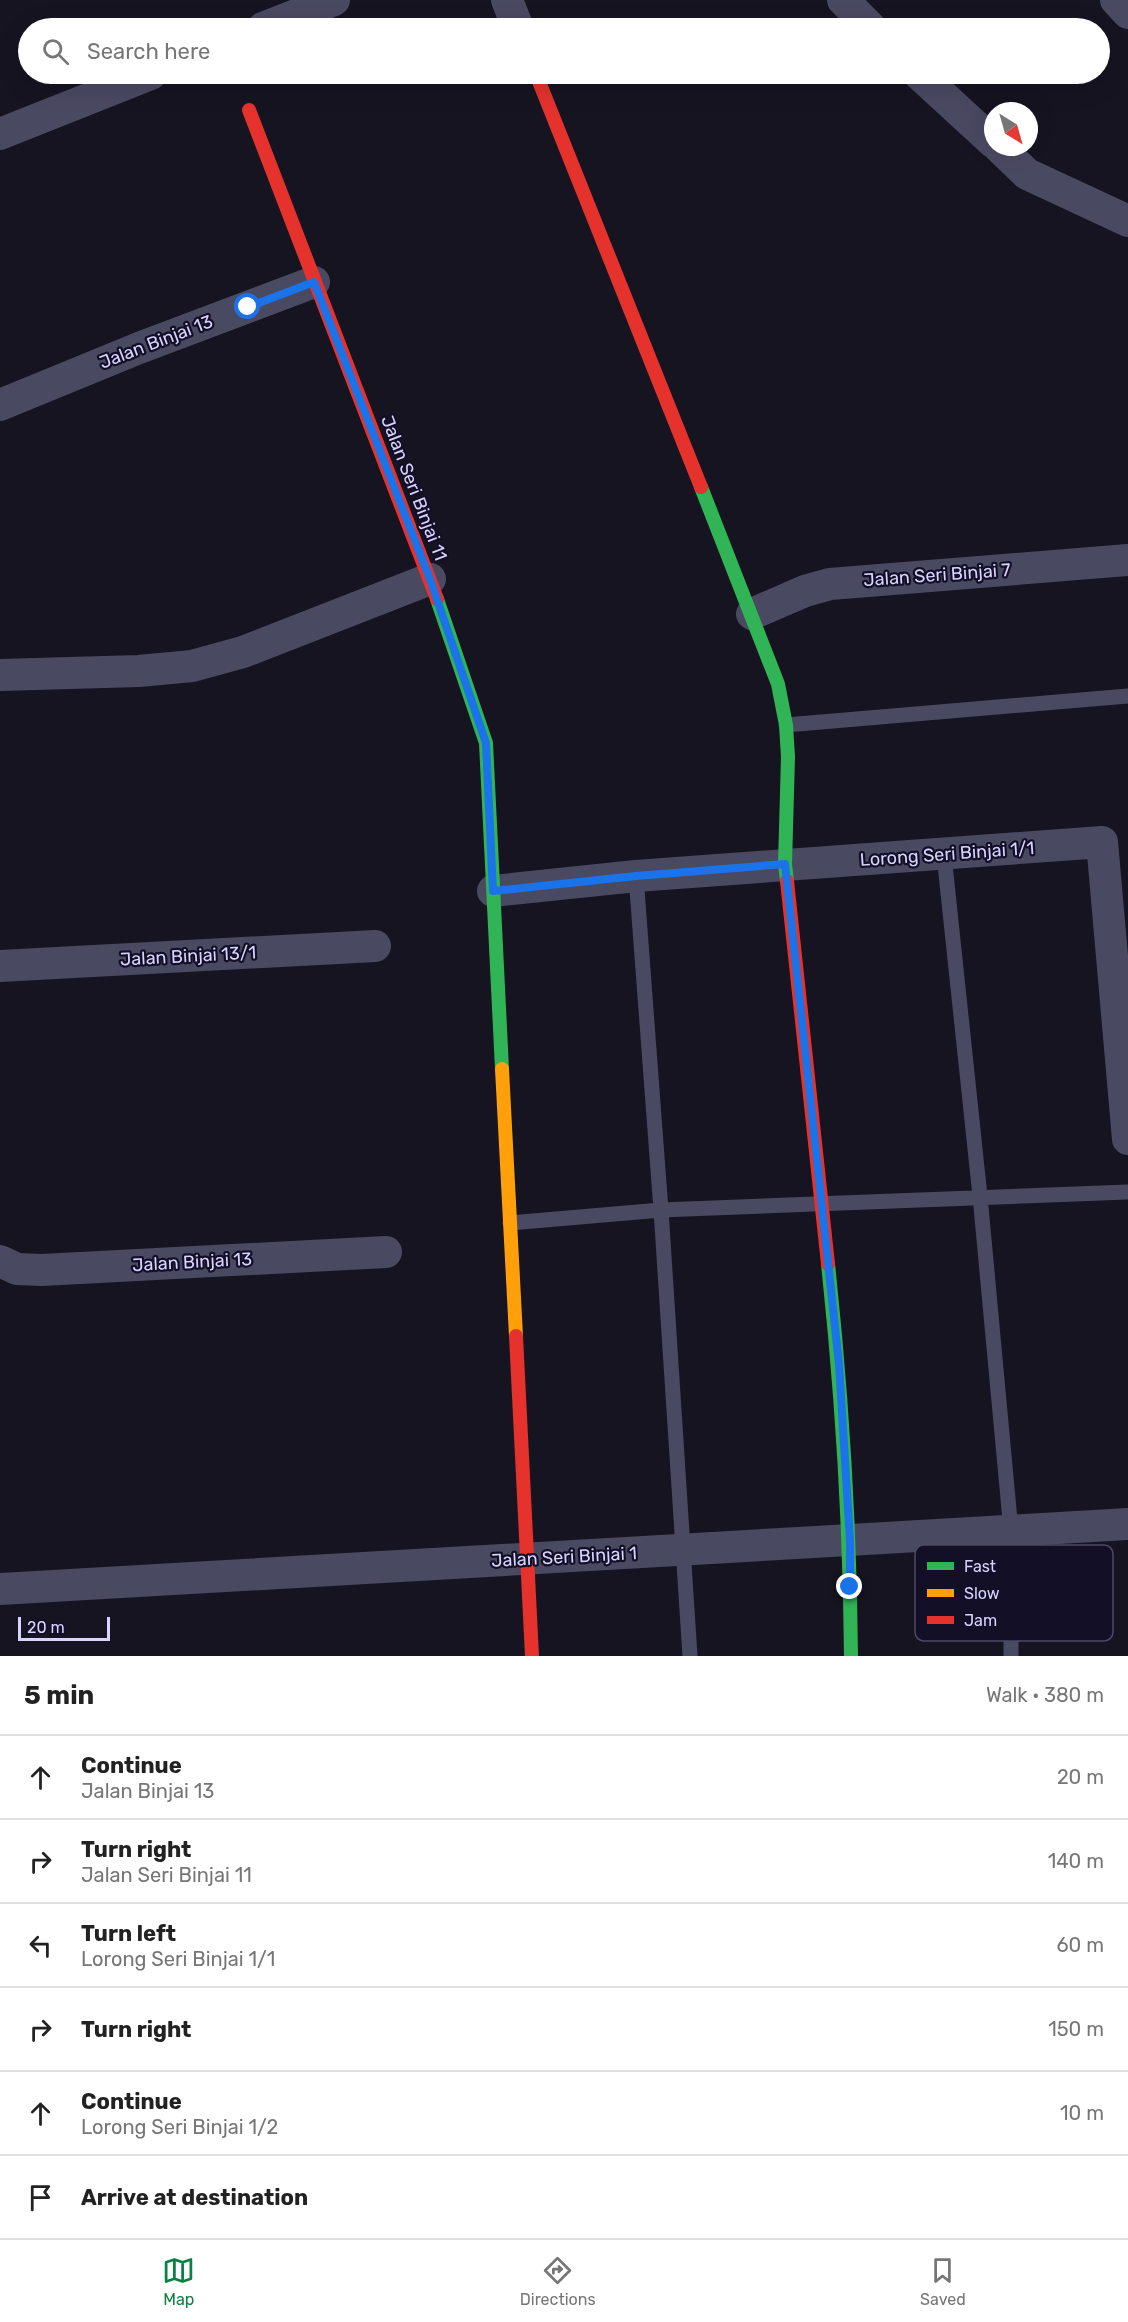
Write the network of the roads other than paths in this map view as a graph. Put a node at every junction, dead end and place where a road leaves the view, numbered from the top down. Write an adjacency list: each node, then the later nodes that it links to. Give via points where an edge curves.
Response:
1 (334, 0): 6 (street)
2 (507, 0): 7 (street)
3 (843, 0): 8 (street)
4 (1116, 0): 5 (street)
5 (1128, 13)
6 (288, 18)
7 (514, 18)
8 (861, 18)
9 (126, 84): 13 (street)
10 (540, 84): 21 (street)
11 (931, 84): 14 (street)
12 (249, 110): 17 (street, Jalan Seri Binjai 11)
13 (0, 134)
14 (984, 134)
15 (1008, 156): 16 (street, via 1027,174)
16 (1128, 221)
17 (314, 282): 18 (street, Jalan Binjai 13); 20 (street, Jalan Seri Binjai 11)
18 (0, 405)
19 (1128, 560): 21 (street, Jalan Seri Binjai 7, via 830,584)
20 (430, 579): 22 (street, via 243,652 192,666); 29 (street, Jalan Seri Binjai 11, via 486,743)
21 (752, 614): 24 (street, via 778,684)
22 (0, 675)
23 (1128, 696): 24 (lane)
24 (786, 725): 27 (street)
25 (1115, 841): 26 (street, Lorong Seri Binjai 1/1); 32 (street, Lorong Seri Binjai 1/1)
26 (944, 855): 27 (street, Lorong Seri Binjai 1/1); 36 (lane)
27 (785, 864): 28 (street, Lorong Seri Binjai 1/1); 37 (street)
28 (636, 876): 29 (street, Lorong Seri Binjai 1/1); 38 (lane)
29 (493, 891): 39 (street, Jalan Seri Binjai 11)
30 (375, 946): 31 (street, Jalan Binjai 13/1)
31 (0, 966)
32 (1121, 979): 33 (street, Lorong Seri Binjai 1/1)
33 (1127, 1108): 34 (street, Lorong Seri Binjai 1/1)
34 (1128, 1139)
35 (1128, 1192): 36 (lane)
36 (980, 1196): 37 (lane); 43 (lane)
37 (823, 1203): 38 (lane); 44 (street, via 839,1364)
38 (661, 1210): 39 (lane); 46 (lane)
39 (510, 1223): 47 (street, Jalan Seri Binjai 11)
40 (386, 1252): 41 (street, Jalan Binjai 13, via 42,1270 16,1269)
41 (0, 1261)
42 (1128, 1524): 43 (street, Jalan Seri Binjai 1)
43 (1011, 1531): 44 (street, Jalan Seri Binjai 1); 45 (lane)
44 (850, 1541): 46 (street, Jalan Seri Binjai 1); 51 (street)
45 (1011, 1545)
46 (685, 1550): 47 (street, Jalan Seri Binjai 1); 50 (lane)
47 (527, 1559): 48 (street, Jalan Seri Binjai 1); 49 (street, Jalan Seri Binjai 11)
48 (0, 1589)
49 (532, 1656)
50 (690, 1656)
51 (851, 1656)

